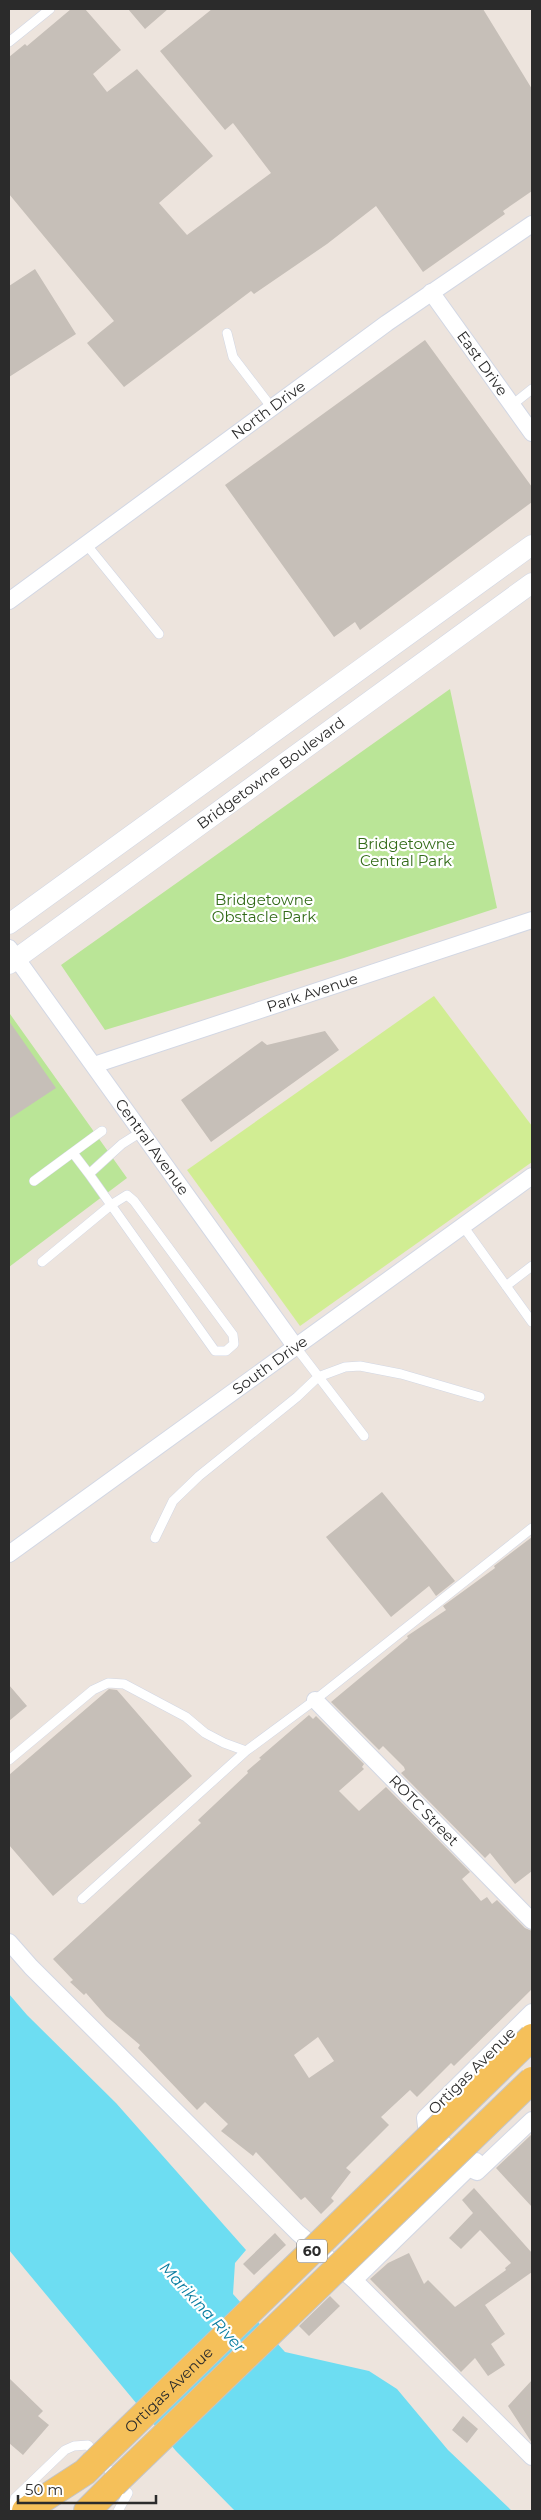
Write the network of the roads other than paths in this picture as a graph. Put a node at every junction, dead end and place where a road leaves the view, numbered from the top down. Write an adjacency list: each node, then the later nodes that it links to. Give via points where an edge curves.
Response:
1 (50, 9): 2 (lane)
2 (9, 42)
3 (532, 224): 4 (street, North Drive)
4 (431, 292): 7 (street, East Drive); 8 (street, North Drive)
5 (227, 332): 8 (lane, via 233,357)
6 (532, 389): 7 (lane)
7 (512, 405): 9 (street, East Drive)
8 (272, 408): 10 (street, North Drive)
9 (532, 433)
10 (86, 544): 13 (street, North Drive); 14 (lane)
11 (532, 545): 16 (street, Bridgetowne Boulevard)
12 (532, 583): 17 (street, Bridgetowne Boulevard)
13 (9, 601)
14 (159, 634)
15 (532, 920): 18 (street, Park Avenue)
16 (9, 924)
17 (11, 957): 18 (street, Central Avenue)
18 (94, 1065): 20 (street, Central Avenue)
19 (102, 1131): 21 (lane)
20 (141, 1132): 22 (lane, via 122,1144); 31 (street, Central Avenue)
21 (73, 1153): 22 (lane); 24 (lane)
22 (89, 1174): 25 (lane)
23 (532, 1176): 26 (street, South Drive)
24 (34, 1180)
25 (110, 1205): 25 (lane, via 215,1351 226,1351 234,1344 233,1335 134,1200 127,1195); 27 (lane)
26 (462, 1226): 29 (lane); 31 (street, South Drive)
27 (42, 1262)
28 (532, 1266): 29 (lane)
29 (506, 1286): 30 (lane)
30 (532, 1322)
31 (295, 1346): 32 (lane); 37 (street, South Drive)
32 (318, 1377): 33 (lane, via 345,1367 360,1366 401,1374); 34 (lane); 36 (lane, via 173,1501)
33 (480, 1397)
34 (364, 1436)
35 (532, 1528): 38 (lane)
36 (155, 1538)
37 (9, 1554)
38 (315, 1700): 39 (lane); 42 (street, ROTC Street)
39 (246, 1751): 40 (lane, via 205,1733 186,1717 137,1690 124,1684 108,1683 93,1690); 41 (lane)
40 (9, 1760)
41 (82, 1899)
42 (532, 1922)
43 (9, 1942): 50 (street, via 298,2232)
44 (532, 2012): 49 (street, Ortigas Avenue, via 425,2118 426,2126)
45 (532, 2037): 52 (main road, Ortigas Avenue / 60, bridge)
46 (532, 2080): 56 (main road, Ortigas Avenue / 60, bridge)
47 (532, 2108): 49 (street)
48 (532, 2120): 49 (street, via 477,2172)
49 (468, 2168): 50 (street)
50 (354, 2280): 51 (street)
51 (532, 2458)
52 (89, 2468): 54 (main road, Ortigas Avenue / 60); 55 (main road, 60)
53 (12, 2511): 57 (lane, via 15,2498 64,2450 88,2445 128,2493)
54 (25, 2511)
55 (46, 2511)
56 (87, 2511)
57 (118, 2511)

